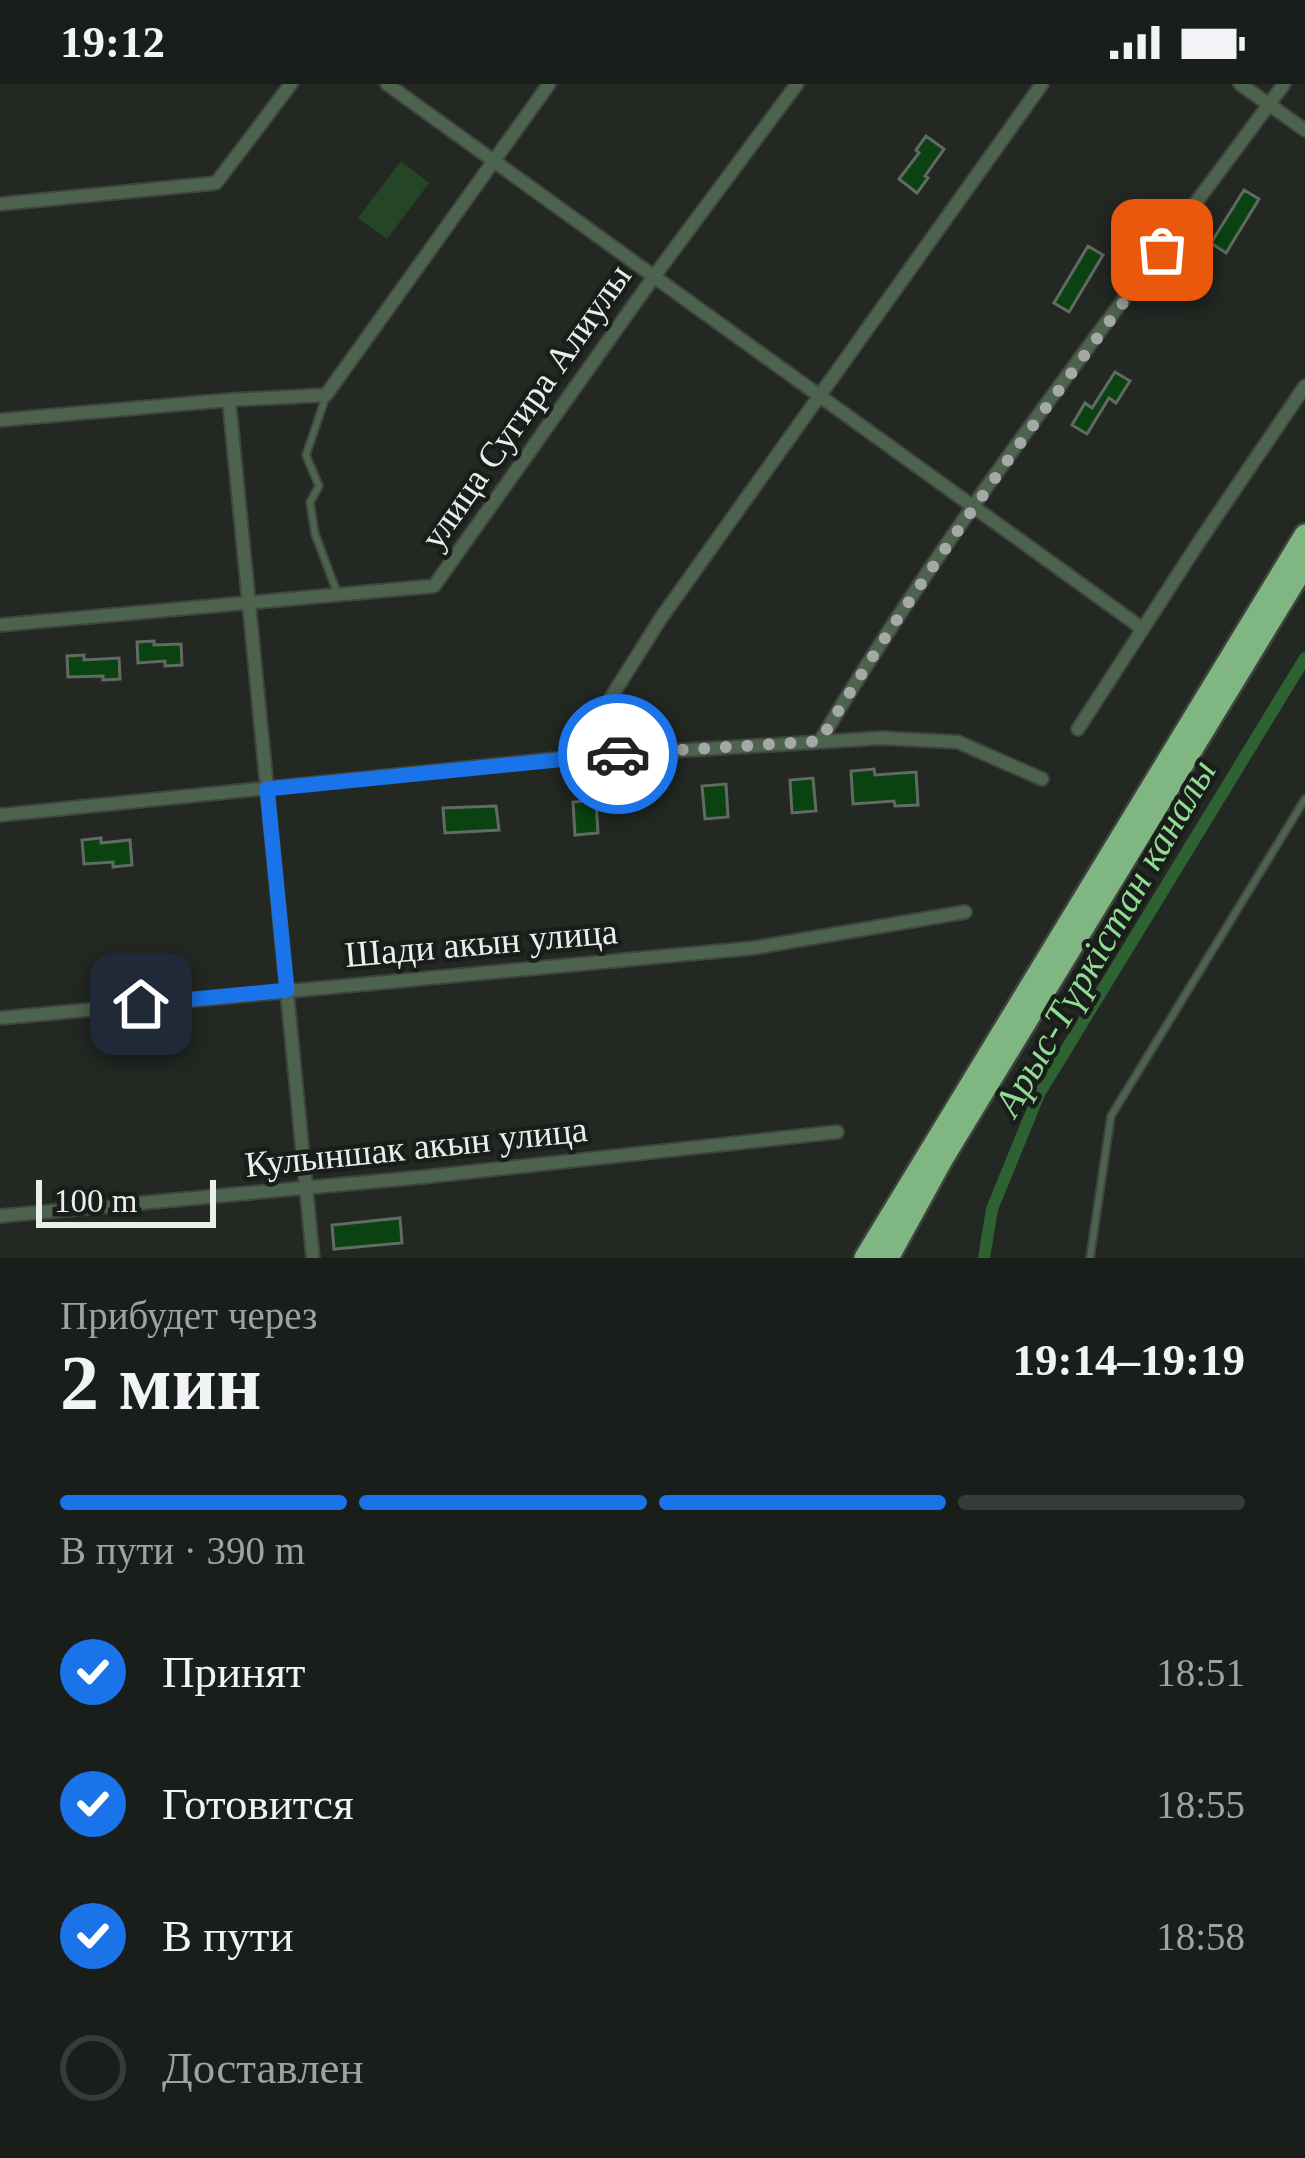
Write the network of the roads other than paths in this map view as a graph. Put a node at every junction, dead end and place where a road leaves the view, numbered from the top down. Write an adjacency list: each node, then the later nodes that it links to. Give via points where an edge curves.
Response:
1 (291, 84): 11 (street, via 216,183)
2 (387, 84): 10 (street)
3 (549, 84): 10 (street)
4 (797, 84): 12 (street, улица Сугира Алиулы)
5 (1042, 84): 14 (street)
6 (1240, 84): 8 (street)
7 (1284, 84): 8 (street)
8 (1269, 104): 9 (street); 18 (street)
9 (1305, 130)
10 (492, 160): 12 (street); 15 (street)
11 (0, 203)
12 (656, 275): 14 (street); 21 (street, улица Сугира Алиулы, via 434,586)
13 (1305, 386): 24 (street)
14 (819, 394): 18 (street); 27 (street)
15 (326, 395): 16 (street); 21 (lane, via 306,455 319,486 310,502 315,534)
16 (229, 400): 17 (street); 22 (street)
17 (0, 420)
18 (974, 506): 24 (street); 26 (street)
19 (1305, 536): 39 (highway)
20 (1305, 565): 40 (highway)
21 (338, 595): 22 (street, улица Сугира Алиулы)
22 (249, 603): 23 (street, улица Сугира Алиулы); 29 (street)
23 (0, 625)
24 (1143, 628): 25 (street)
25 (1078, 729)
26 (820, 741): 27 (street); 28 (street, via 958,742)
27 (576, 757): 29 (street)
28 (1042, 779)
29 (267, 789): 31 (street); 33 (street)
30 (1305, 800): 41 (lane, via 1111,1116)
31 (0, 815)
32 (965, 912): 33 (street, Шади акын улица, via 753,948)
33 (287, 990): 34 (street, Шади акын улица); 36 (street)
34 (0, 1018)
35 (837, 1132): 36 (street, Кулыншак акын улица)
36 (306, 1187): 37 (street, Кулыншак акын улица); 38 (street)
37 (0, 1216)
38 (313, 1258)
39 (866, 1258)
40 (888, 1258)
41 (1090, 1258)

